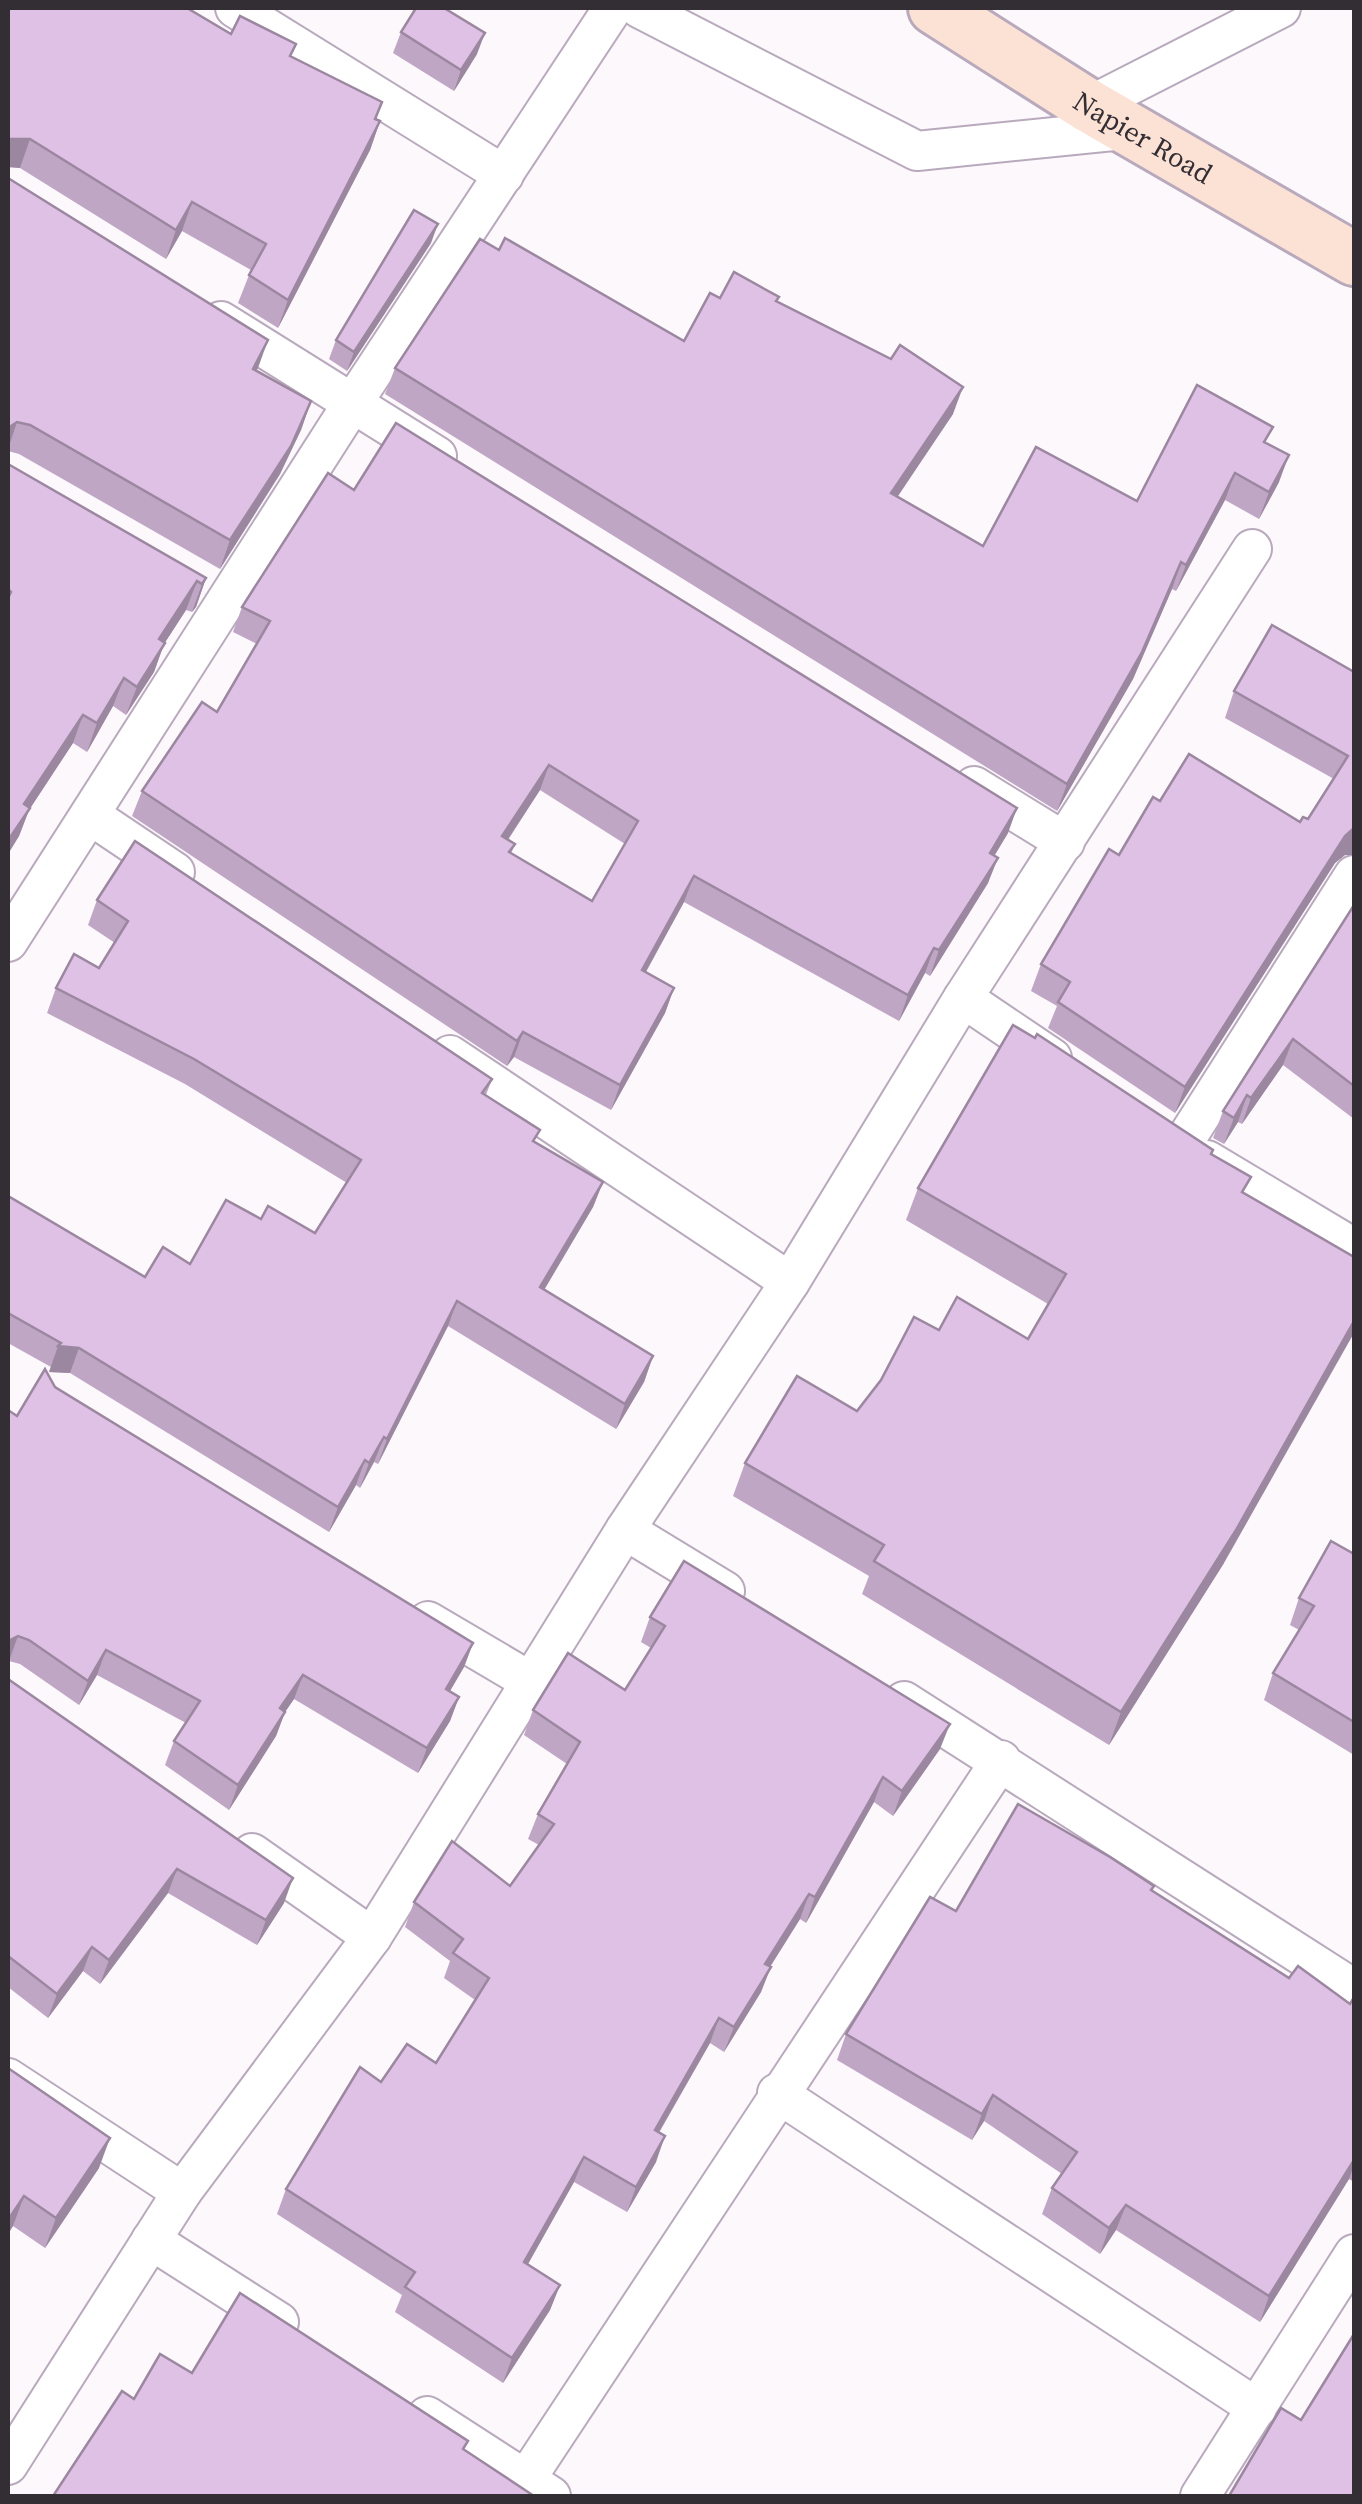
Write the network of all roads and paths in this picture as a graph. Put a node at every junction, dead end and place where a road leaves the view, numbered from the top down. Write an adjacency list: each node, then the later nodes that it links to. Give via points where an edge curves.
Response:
1 (235, 8): 7 (street)
2 (612, 8): 7 (street)
3 (639, 8): 6 (street, via 917,151)
4 (938, 8): 6 (street, Napier Road)
5 (1281, 8): 6 (street)
6 (1111, 118): 8 (street, Napier Road)
7 (504, 175): 10 (street)
8 (1354, 259)
9 (188, 300): 10 (street)
10 (352, 404): 11 (street); 14 (street)
11 (471, 477)
12 (1252, 549): 17 (street)
13 (195, 580): 14 (street)
14 (229, 600): 16 (street)
15 (946, 769): 17 (street)
16 (90, 815): 19 (street); 20 (street)
17 (1065, 842): 21 (street)
18 (1354, 876): 25 (street)
19 (204, 891)
20 (8, 942)
21 (963, 998): 23 (street); 27 (street)
22 (415, 1032): 27 (street)
23 (1088, 1082)
24 (1151, 1124): 25 (street)
25 (1182, 1146): 26 (street)
26 (1354, 1248)
27 (790, 1282): 28 (street)
28 (625, 1530): 30 (street); 32 (street)
29 (401, 1604): 32 (street)
30 (756, 1610)
31 (870, 1680): 33 (street)
32 (533, 1683): 35 (street)
33 (1000, 1760): 36 (street); 38 (street)
34 (230, 1837): 35 (street)
35 (372, 1937): 39 (street)
36 (1354, 1990)
37 (8, 2078): 39 (street)
38 (777, 2093): 44 (street); 46 (street)
39 (182, 2192): 40 (street)
40 (151, 2240): 42 (street); 45 (street)
41 (1354, 2254): 44 (street)
42 (314, 2344)
43 (395, 2396): 46 (street)
44 (1257, 2408): 47 (street)
45 (8, 2464)
46 (538, 2488)
47 (1200, 2496)

